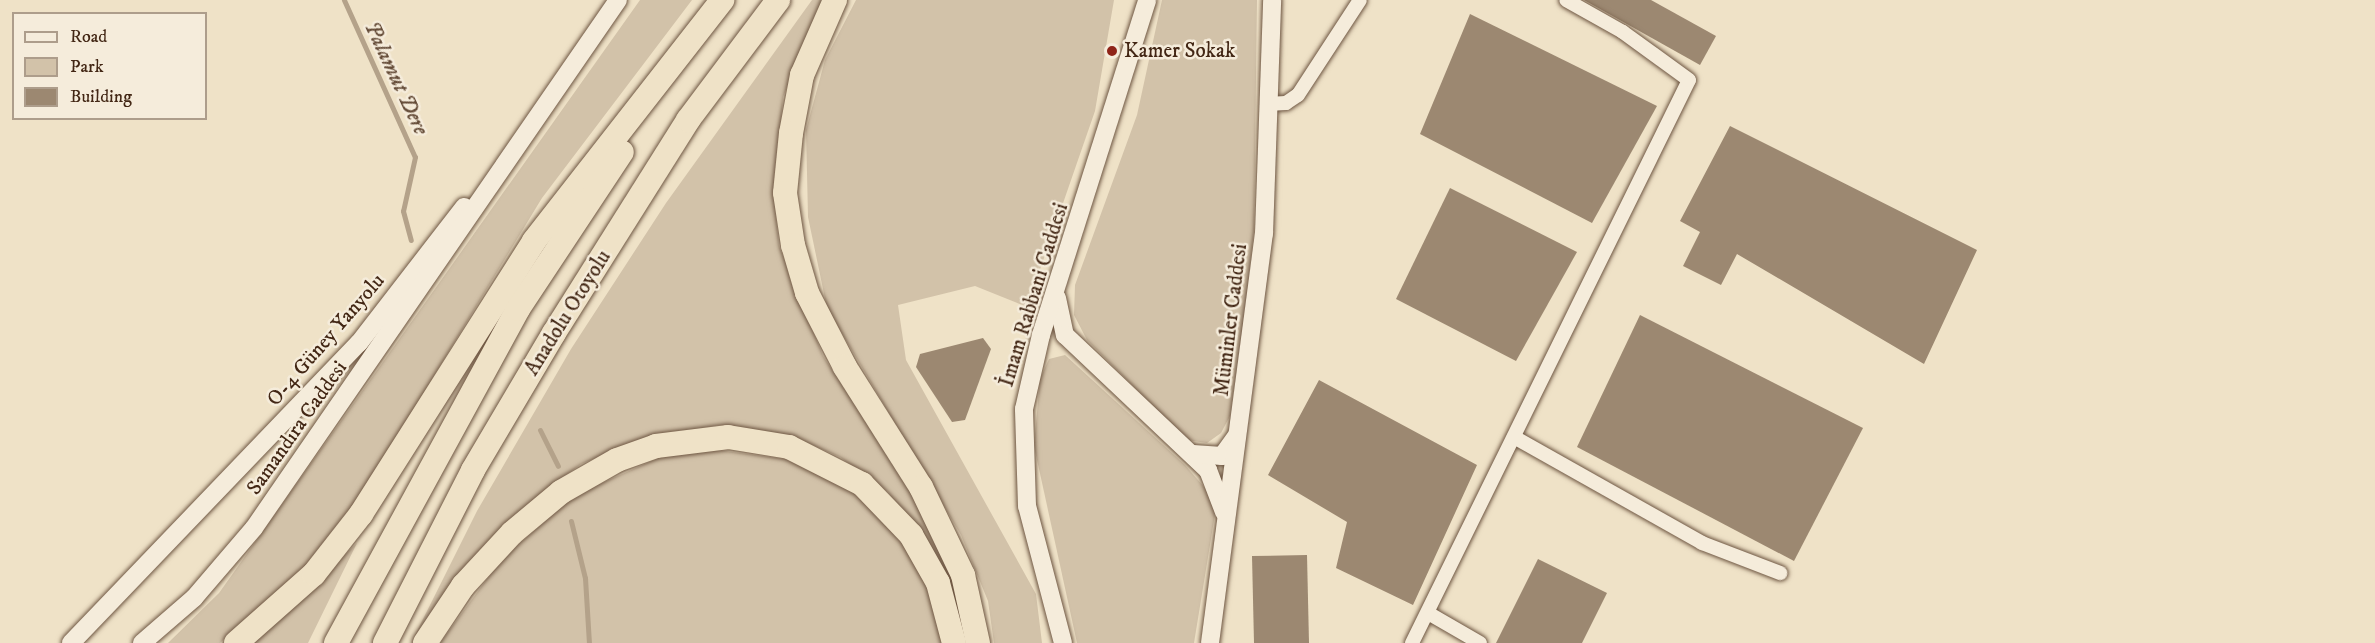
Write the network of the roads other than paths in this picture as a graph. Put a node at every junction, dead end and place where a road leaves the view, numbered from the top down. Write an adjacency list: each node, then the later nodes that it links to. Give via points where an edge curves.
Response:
1 (618, 0): 9 (main road)
2 (722, 0): 22 (highway, via 534,241 362,514 314,574); 23 (highway, Anadolu Otoyolu, via 518,309)
3 (778, 0): 24 (highway, Anadolu Otoyolu, via 688,120 554,333 473,470)
4 (835, 0): 27 (highway, via 802,75 791,133 785,193 793,245 807,293 839,356 921,487 963,575)
5 (1147, 0): 11 (main road, İmam Rabbani Caddesi)
6 (1360, 0): 10 (street, via 1298,95 1286,103)
7 (1566, 0): 15 (street, via 1623,32 1689,80)
8 (1272, 1): 10 (main road, Müminler Caddesi)
9 (591, 45): 20 (main road, O-4 Güney Yanyolu, via 359,343); 21 (main road, Samandıra Caddesi, via 254,528 194,598)
10 (1267, 104): 14 (main road, Müminler Caddesi, via 1264,234)
11 (1059, 277): 12 (main road, via 1058,322); 13 (main road, İmam Rabbani Caddesi)
12 (1079, 347): 13 (main road, via 1050,344); 16 (main road)
13 (1030, 377): 28 (main road, İmam Rabbani Caddesi, via 1022,474)
14 (1240, 426): 16 (main road, via 1222,456); 17 (main road, Müminler Caddesi)
15 (1514, 437): 18 (street, via 1702,543); 19 (street)
16 (1193, 454): 17 (main road, via 1216,485)
17 (1225, 523): 29 (main road, Müminler Caddesi)
18 (1780, 573)
19 (1428, 613): 30 (street); 31 (street)
20 (71, 643)
21 (142, 643)
22 (236, 643)
23 (336, 643)
24 (385, 643)
25 (424, 643): 26 (highway, via 463,586 512,533 561,492 617,460 656,446 728,437 789,447 862,484 911,535 938,583)
26 (954, 643)
27 (978, 643)
28 (1063, 643)
29 (1210, 643)
30 (1412, 643)
31 (1480, 643)

